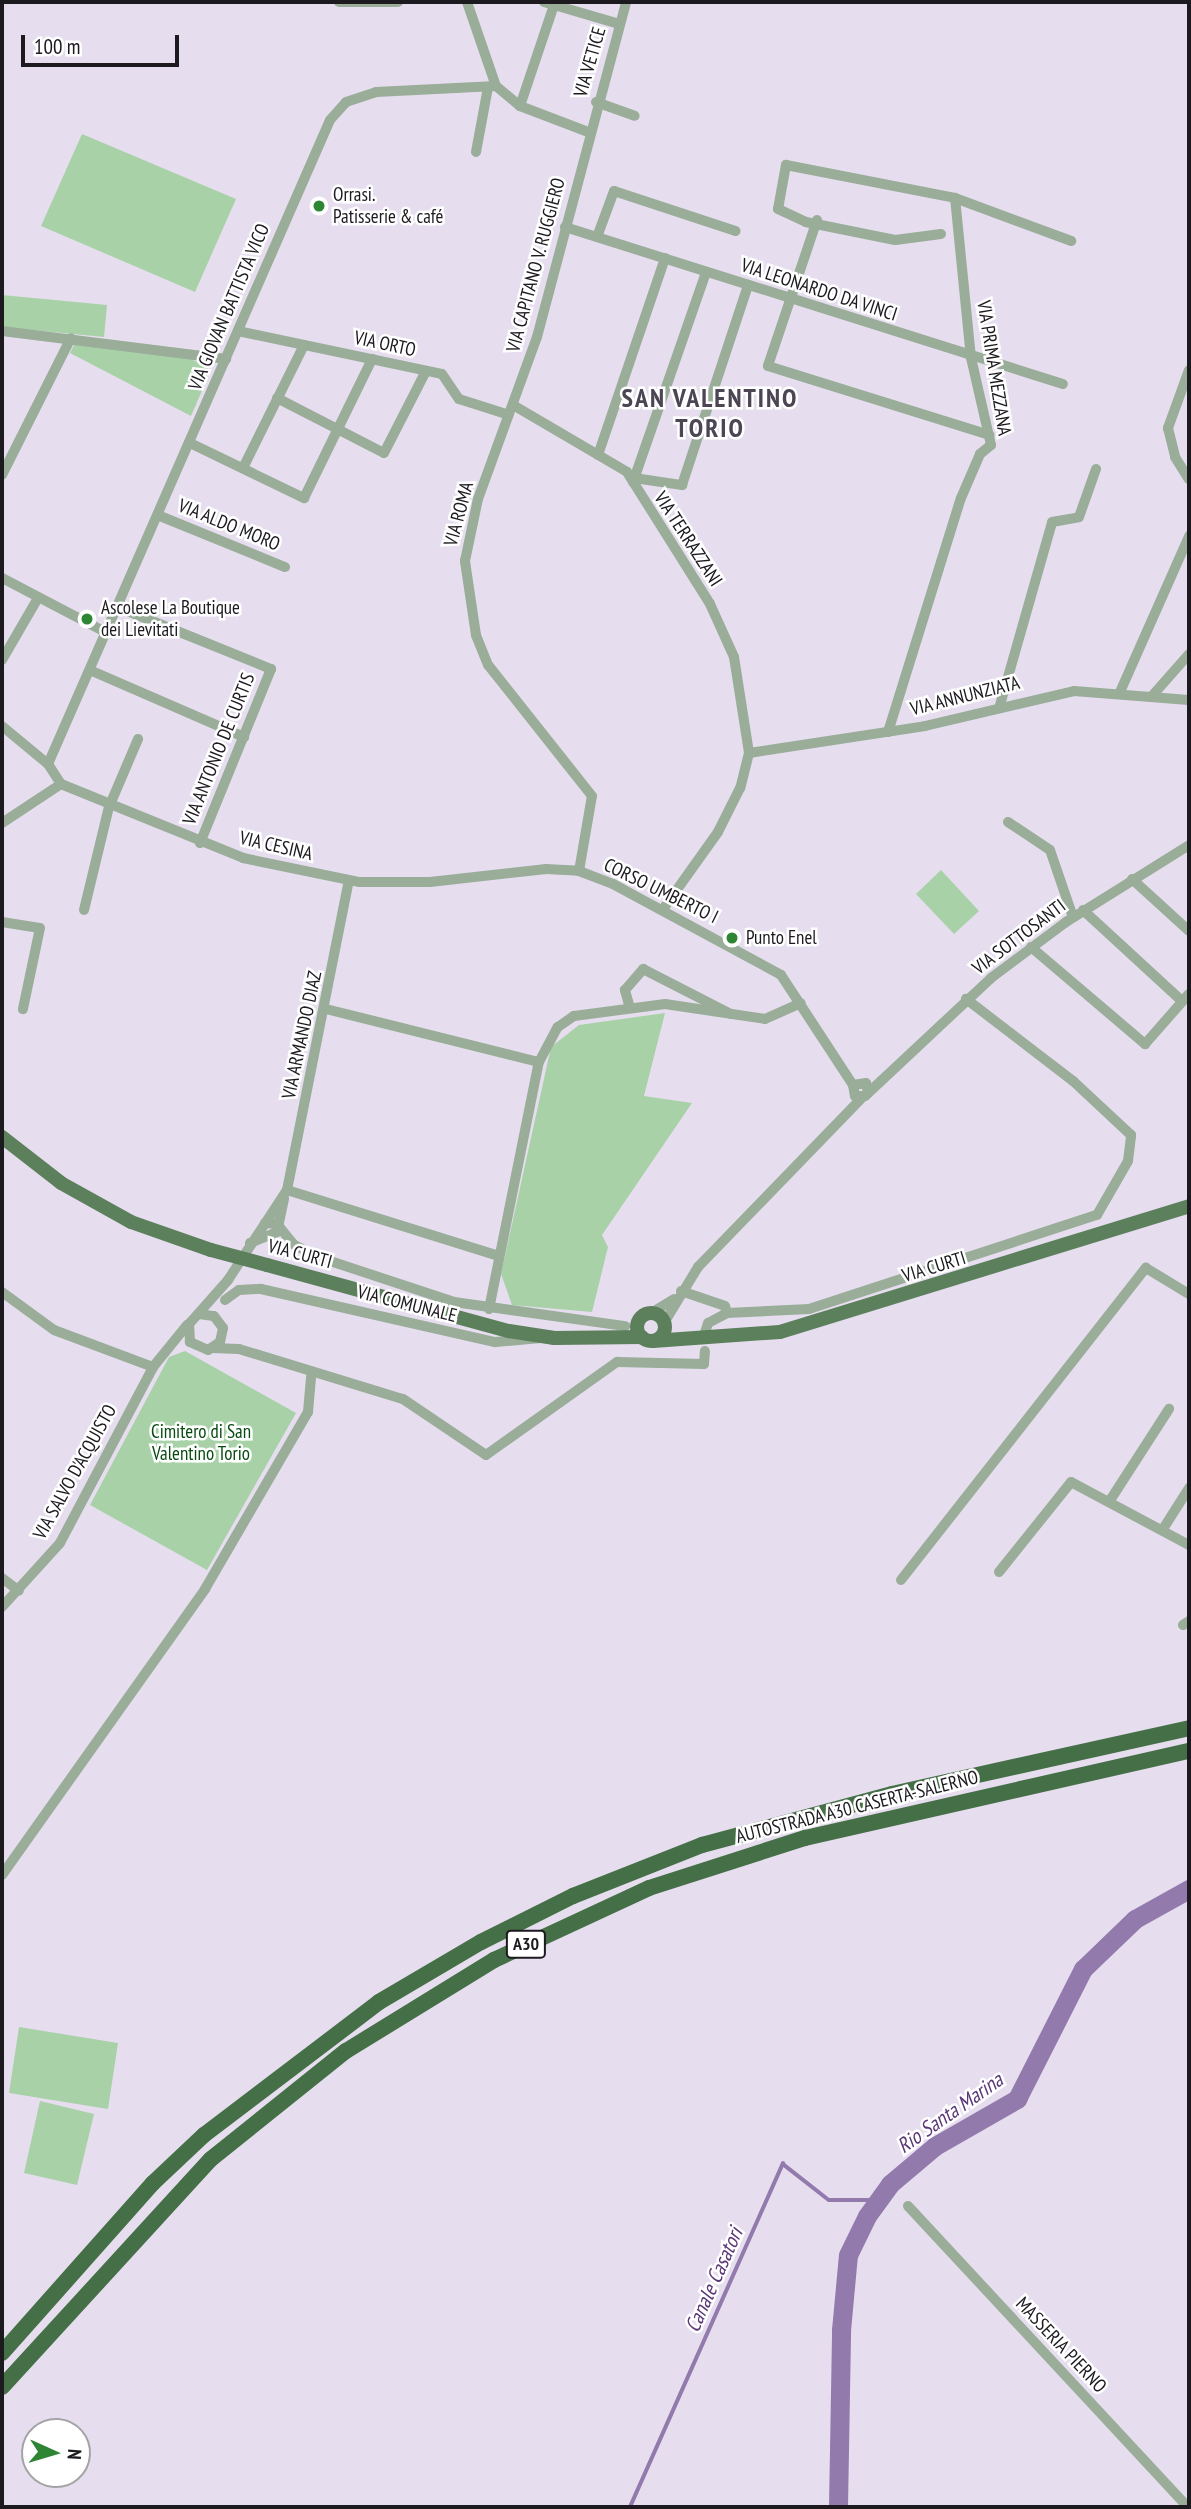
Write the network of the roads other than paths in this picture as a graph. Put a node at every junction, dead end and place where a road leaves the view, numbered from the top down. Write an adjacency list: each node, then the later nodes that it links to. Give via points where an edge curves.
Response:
1 (339, 2): 2 (street)
2 (398, 2)
3 (467, 2): 7 (street)
4 (626, 2): 6 (street, VIA VETICE)
5 (549, 3): 6 (street); 9 (street)
6 (619, 24): 8 (street, VIA VETICE)
7 (492, 87): 9 (street); 12 (street); 25 (street, VIA GIOVAN BATTISTA VICO, via 376,92 346,102 330,120)
8 (596, 102): 10 (street); 11 (street, VIA VETICE)
9 (520, 106): 11 (street)
10 (635, 116)
11 (588, 132): 15 (street, VIA CAPITANO V. RUGGIERO)
12 (476, 152)
13 (955, 198): 14 (street, via 786,165 778,209); 19 (street); 28 (street, VIA PRIMA MEZZANA)
14 (817, 220): 17 (street, via 895,240); 23 (street)
15 (565, 227): 18 (street, VIA LEONARDO DA VINCI); 35 (street, VIA CAPITANO V. RUGGIERO)
16 (736, 231): 18 (street, via 614,191)
17 (941, 234)
18 (597, 237): 20 (street, VIA LEONARDO DA VINCI)
19 (1071, 241)
20 (665, 258): 21 (street, VIA LEONARDO DA VINCI); 39 (street)
21 (706, 272): 22 (street, VIA LEONARDO DA VINCI); 44 (street)
22 (748, 285): 23 (street, VIA LEONARDO DA VINCI); 44 (street, via 682,485)
23 (791, 299): 28 (street, VIA LEONARDO DA VINCI); 37 (street, via 768,366)
24 (2, 331): 26 (street)
25 (238, 331): 27 (street, VIA ORTO); 29 (street, VIA GIOVAN BATTISTA VICO)
26 (71, 338): 29 (street); 42 (street)
27 (303, 345): 30 (street, VIA ORTO); 34 (street)
28 (971, 358): 33 (street, VIA LEONARDO DA VINCI); 37 (street, VIA PRIMA MEZZANA)
29 (226, 359): 38 (street, VIA GIOVAN BATTISTA VICO)
30 (372, 359): 32 (street, VIA ORTO); 36 (street)
31 (1189, 370): 43 (street, via 1168,428 1175,457)
32 (426, 371): 35 (street, VIA ORTO, via 442,374 459,399); 36 (street, via 384,453)
33 (1063, 384)
34 (277, 398): 36 (street); 40 (street)
35 (511, 410): 39 (street, VIA TERRAZZANI); 71 (street, VIA ROMA, via 465,561 476,635 488,665 592,796)
36 (338, 429): 40 (street, via 304,498)
37 (989, 435): 60 (street, VIA PRIMA MEZZANA, via 991,445 980,454 961,498)
38 (190, 443): 40 (street); 45 (street, VIA GIOVAN BATTISTA VICO)
39 (598, 455): 44 (street, VIA TERRAZZANI)
40 (243, 468)
41 (1096, 469): 58 (street, via 1079,517 1052,522)
42 (2, 475)
43 (1189, 479)
44 (633, 480): 63 (street, VIA TERRAZZANI, via 710,604 734,657)
45 (160, 516): 47 (street, VIA ALDO MORO); 50 (street, VIA GIOVAN BATTISTA VICO)
46 (1189, 536): 55 (street)
47 (285, 567)
48 (2, 578): 49 (street)
49 (38, 598): 51 (street); 53 (street)
50 (120, 608): 51 (street, VIA GIOVAN BATTISTA VICO); 61 (street, VIA ANTONIO DE CURTIS, via 271,669)
51 (108, 634): 54 (street, VIA GIOVAN BATTISTA VICO)
52 (1189, 654): 56 (street)
53 (2, 660)
54 (92, 671): 61 (street); 64 (street, VIA GIOVAN BATTISTA VICO)
55 (1120, 692): 56 (street, VIA ANNUNZIATA); 58 (street, VIA ANNUNZIATA, via 1074,691)
56 (1152, 696): 57 (street, VIA ANNUNZIATA)
57 (1189, 700)
58 (1000, 705): 60 (street, VIA ANNUNZIATA)
59 (2, 726): 64 (street)
60 (888, 732): 63 (street, VIA ANNUNZIATA)
61 (244, 737): 69 (street, VIA ANTONIO DE CURTIS)
62 (138, 738): 66 (street)
63 (749, 753): 74 (street, via 729,814)
64 (48, 764): 65 (street)
65 (61, 784): 66 (street, VIA CESINA); 67 (street)
66 (109, 807): 69 (street, VIA CESINA); 75 (street)
67 (2, 822)
68 (1008, 822): 77 (street, via 1050,850)
69 (200, 843): 73 (street, VIA CESINA)
70 (1189, 845): 72 (street, VIA SOTTOSANTI)
71 (579, 872): 73 (street, VIA CESINA, via 532,869 430,882); 74 (street, CORSO UMBERTO I)
72 (1132, 879): 76 (street, VIA SOTTOSANTI); 79 (street)
73 (349, 880): 86 (street, VIA ARMANDO DIAZ)
74 (663, 909): 83 (street, CORSO UMBERTO I, via 766,964)
75 (85, 910)
76 (1083, 910): 77 (street, VIA SOTTOSANTI); 81 (street)
77 (1073, 917): 80 (street, VIA SOTTOSANTI)
78 (2, 922): 85 (street, via 40,929)
79 (1189, 931)
80 (1031, 947): 81 (street, via 1145,1044); 82 (street, VIA SOTTOSANTI)
81 (1186, 997)
82 (966, 999): 89 (street, VIA SOTTOSANTI, via 885,1077); 103 (street, via 1073,1081 1130,1135 1128,1161 1097,1215 809,1308)
83 (801, 1003): 87 (street, via 765,1019); 89 (street, CORSO UMBERTO I)
84 (630, 1008): 87 (street, via 665,1004); 87 (street, via 625,990 643,970); 88 (street, via 574,1016 546,1042)
85 (23, 1009)
86 (326, 1009): 88 (street); 91 (street, VIA ARMANDO DIAZ)
87 (736, 1017)
88 (540, 1062): 96 (street)
89 (860, 1088): 100 (street, VIA SOTTOSANTI, via 844,1112)
90 (2, 1138): 112 (main road, VIA CURTI, bridge, via 61,1183 131,1222 211,1250)
91 (286, 1193): 93 (street, VIA ARMANDO DIAZ); 94 (street, VIA ARMANDO DIAZ); 96 (street)
92 (1189, 1206): 114 (main road, VIA CURTI, via 780,1332)
93 (265, 1223): 94 (street, VIA CURTI); 95 (street, VIA ARMANDO DIAZ)
94 (280, 1226): 95 (street, via 273,1237); 102 (street, VIA CURTI, via 293,1244 334,1264)
95 (250, 1243): 97 (street, VIA ARMANDO DIAZ)
96 (496, 1255): 102 (street)
97 (228, 1280): 101 (street); 104 (street)
98 (2, 1292): 120 (street, via 54,1330)
99 (1189, 1294): 129 (street, via 1146,1268)
100 (678, 1295): 103 (street, via 718,1301); 105 (street, VIA SOTTOSANTI); 107 (street, VIA SOTTOSANTI)
101 (225, 1300): 109 (street); 112 (street, VIA COMUNALE, via 239,1290 261,1289 495,1342)
102 (489, 1309): 108 (street, VIA CURTI)
103 (727, 1313): 111 (street, via 708,1323)
104 (199, 1314): 106 (street); 109 (street)
105 (646, 1315): 107 (main road); 108 (main road, VIA CURTI); 113 (main road)
106 (189, 1324): 115 (street); 116 (street, VIA SALVO D'ACQUISTO)
107 (665, 1325): 113 (main road); 114 (main road)
108 (625, 1326): 110 (main road, VIA CURTI)
109 (222, 1328): 117 (street); 118 (street)
110 (612, 1333): 112 (main road, VIA CURTI); 113 (main road, VIA CURTI)
111 (705, 1333)
112 (543, 1337)
113 (647, 1339): 114 (main road, VIA CURTI)
114 (685, 1342)
115 (194, 1346): 116 (street); 117 (street)
116 (169, 1347): 120 (street, VIA SALVO D'ACQUISTO)
117 (212, 1348): 118 (street)
118 (239, 1349): 121 (street)
119 (705, 1351): 121 (street, via 704,1364 617,1362 486,1455 403,1399)
120 (153, 1367): 130 (street, VIA SALVO D'ACQUISTO, via 60,1543)
121 (311, 1376): 134 (street, via 308,1412 205,1588)
122 (1169, 1409): 124 (street)
123 (1189, 1488): 125 (street)
124 (1109, 1502): 125 (street); 127 (street, via 1071,1482)
125 (1163, 1529): 126 (street)
126 (1189, 1545)
127 (999, 1572)
128 (2, 1578): 130 (street)
129 (901, 1580)
130 (19, 1591): 131 (street, VIA SALVO D'ACQUISTO)
131 (2, 1607)
132 (1189, 1728): 136 (highway, AUTOSTRADA A30 CASERTA-SALERNO / A30, via 879,1797 702,1845 573,1896 481,1942 379,2001 204,2135 153,2183)
133 (1189, 1751): 137 (highway, AUTOSTRADA A30 CASERTA-SALERNO / A30, via 805,1838 649,1888 494,1960 346,2051 211,2159)
134 (2, 1875)
135 (908, 2206): 138 (street, MASSERIA PIERNO)
136 (2, 2353)
137 (2, 2387)
138 (1188, 2507)

